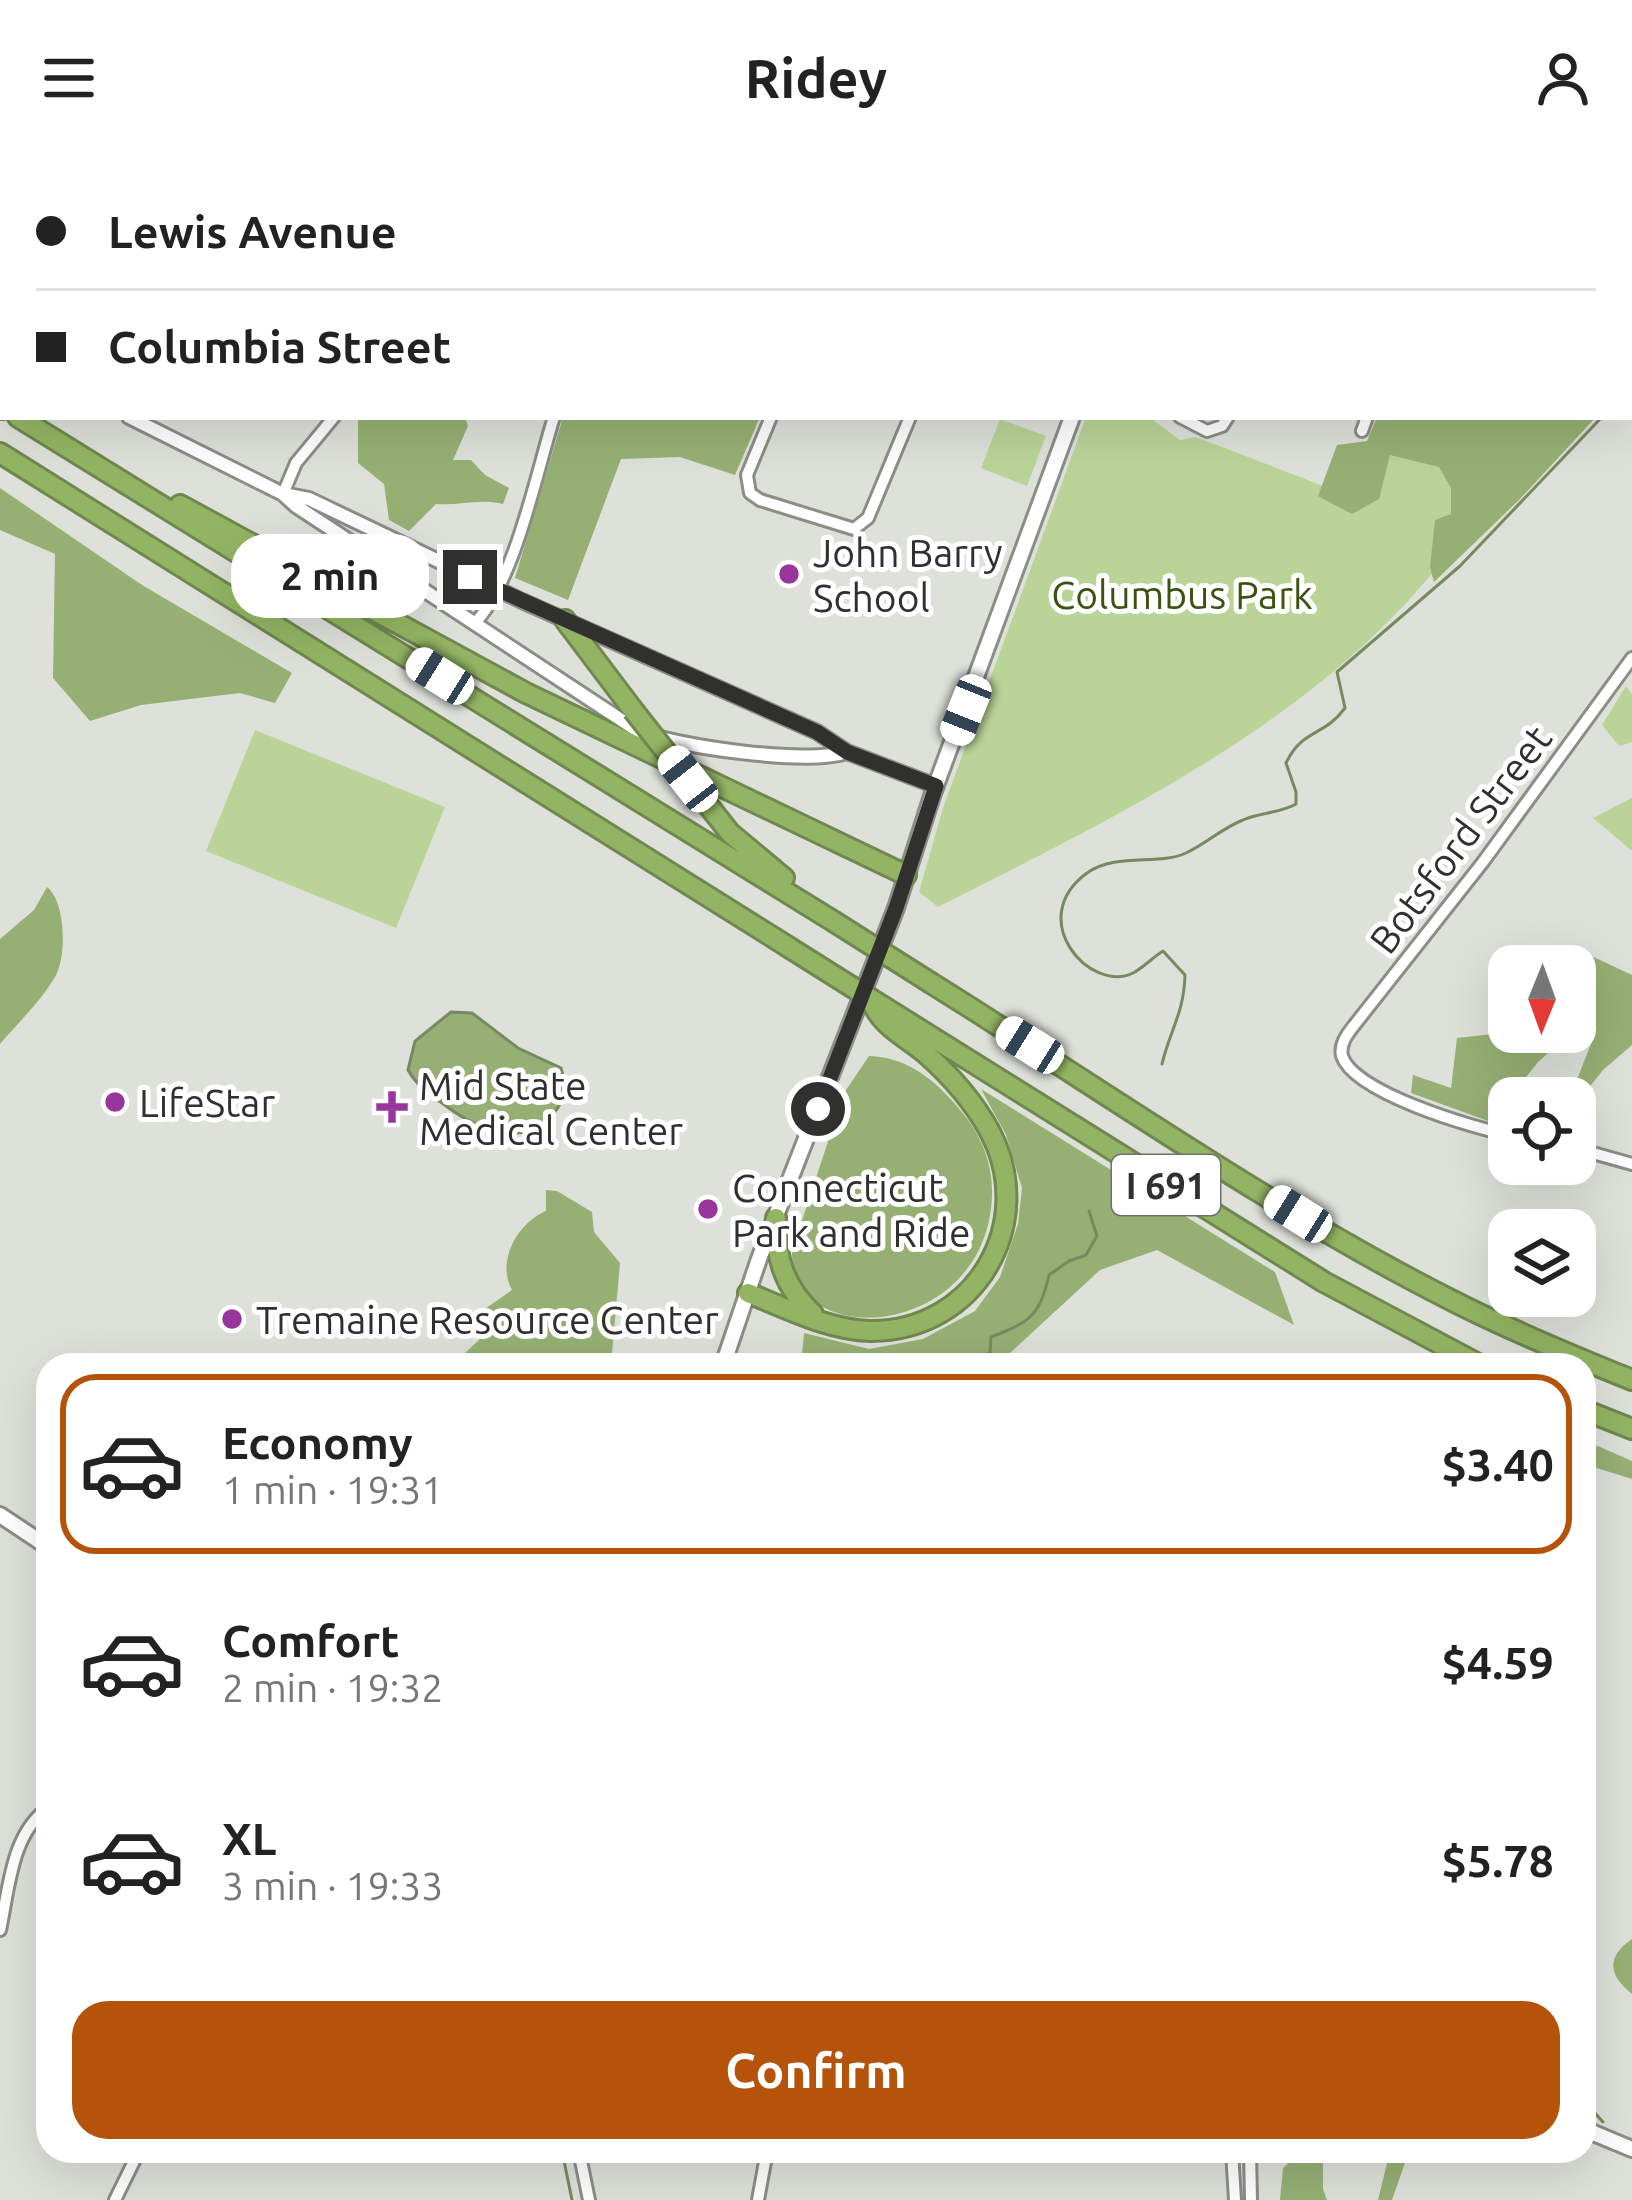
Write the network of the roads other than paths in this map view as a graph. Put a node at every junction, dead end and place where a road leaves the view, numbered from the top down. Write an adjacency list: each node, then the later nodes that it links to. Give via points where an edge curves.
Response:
1 (23, 420): 14 (highway, I 691)
2 (332, 420): 13 (street)
3 (553, 420): 15 (street)
4 (770, 420): 5 (street, via 747,475 750,493 845,529 862,526)
5 (909, 420)
6 (1071, 420): 20 (main road)
7 (1186, 420): 8 (street, via 1207,431)
8 (1226, 420)
9 (1366, 420): 11 (street)
10 (155, 424): 13 (street)
11 (1362, 431)
12 (0, 453): 23 (highway, bridge, via 871,999 880,1018)
13 (283, 494): 15 (street, via 309,499); 17 (street)
14 (158, 501): 21 (highway, via 194,510 526,693); 22 (highway, I 691)
15 (498, 590): 16 (street); 17 (street)
16 (565, 620): 19 (street); 22 (highway, bridge, via 752,854)
17 (474, 624): 19 (street, via 654,737 821,757)
18 (1632, 658): 24 (street, Botsford Street, via 1346,1036 1342,1058 1359,1075 1431,1114)
19 (847, 752): 20 (street)
20 (936, 786): 21 (main road)
21 (906, 875): 27 (main road)
22 (828, 916): 32 (highway, I 691, bridge, via 1372,1257)
23 (911, 1033): 29 (highway, via 991,1133 1008,1183 1004,1231 976,1282 930,1318 878,1331); 31 (highway, I 691, via 1324,1282)
24 (1488, 1129)
25 (1596, 1154): 26 (street)
26 (1632, 1164)
27 (776, 1218): 28 (main road); 29 (highway, via 782,1270)
28 (748, 1294): 29 (highway); 30 (main road)
29 (822, 1321)
30 (727, 1353)
31 (1457, 1353)
32 (1570, 1353)
33 (1596, 1364): 34 (highway, I 691, bridge)
34 (1632, 1380)
35 (1596, 1415): 36 (highway)
36 (1632, 1429)
37 (0, 1515): 38 (main road)
38 (36, 1539)
39 (36, 1819): 40 (street, via 21,1840)
40 (0, 1930)
41 (1596, 2133): 42 (main road)
42 (1632, 2149)
43 (133, 2163): 48 (street)
44 (581, 2163): 49 (street)
45 (765, 2163): 50 (street)
46 (1232, 2163): 51 (street)
47 (1250, 2163): 52 (street)
48 (115, 2200)
49 (589, 2200)
50 (758, 2200)
51 (1234, 2200)
52 (1251, 2200)

